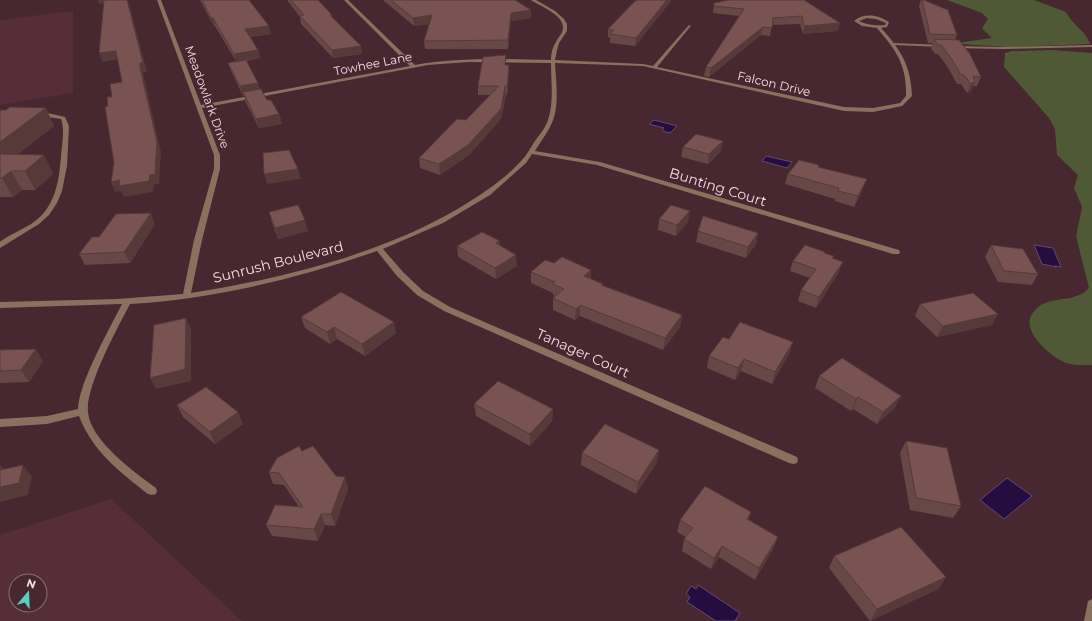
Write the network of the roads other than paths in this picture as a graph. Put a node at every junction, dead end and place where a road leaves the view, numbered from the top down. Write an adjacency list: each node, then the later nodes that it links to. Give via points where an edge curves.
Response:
1 (159, 0): 11 (street, Meadowlark Drive)
2 (346, 0): 9 (street)
3 (534, 0): 8 (street, Sunrush Boulevard, via 565,23 556,45)
4 (689, 26): 10 (street)
5 (878, 27): 5 (street, via 886,26 888,23 871,17 859,18 856,21 863,25); 6 (street, Falcon Drive)
6 (894, 44): 7 (street, via 1001,48); 10 (street, Falcon Drive, via 906,68 909,96 902,104 879,110 829,106)
7 (1092, 46)
8 (553, 63): 9 (street, Towhee Lane, via 454,61); 10 (street, Falcon Drive); 13 (street, Sunrush Boulevard, via 552,116)
9 (414, 67): 11 (street, Towhee Lane)
10 (654, 67)
11 (199, 107): 17 (street, Meadowlark Drive, via 217,155 217,169)
12 (34, 117): 14 (street, via 48,115 63,118 66,126 60,192 47,214)
13 (532, 152): 15 (street, Sunrush Boulevard, via 505,179 466,207 426,229); 16 (street, Bunting Court, via 598,163)
14 (0, 246)
15 (378, 248): 17 (street, Sunrush Boulevard, via 305,272 242,287); 22 (street, Tanager Court, via 420,293 447,309)
16 (896, 252)
17 (186, 296): 18 (street, Sunrush Boulevard)
18 (127, 300): 19 (street, Sunrush Boulevard); 20 (street, via 85,392)
19 (0, 305)
20 (82, 412): 21 (street, via 46,420); 23 (street, via 95,437 118,465)
21 (0, 423)
22 (793, 460)
23 (152, 491)
24 (1092, 605): 25 (street)
25 (1090, 621)

